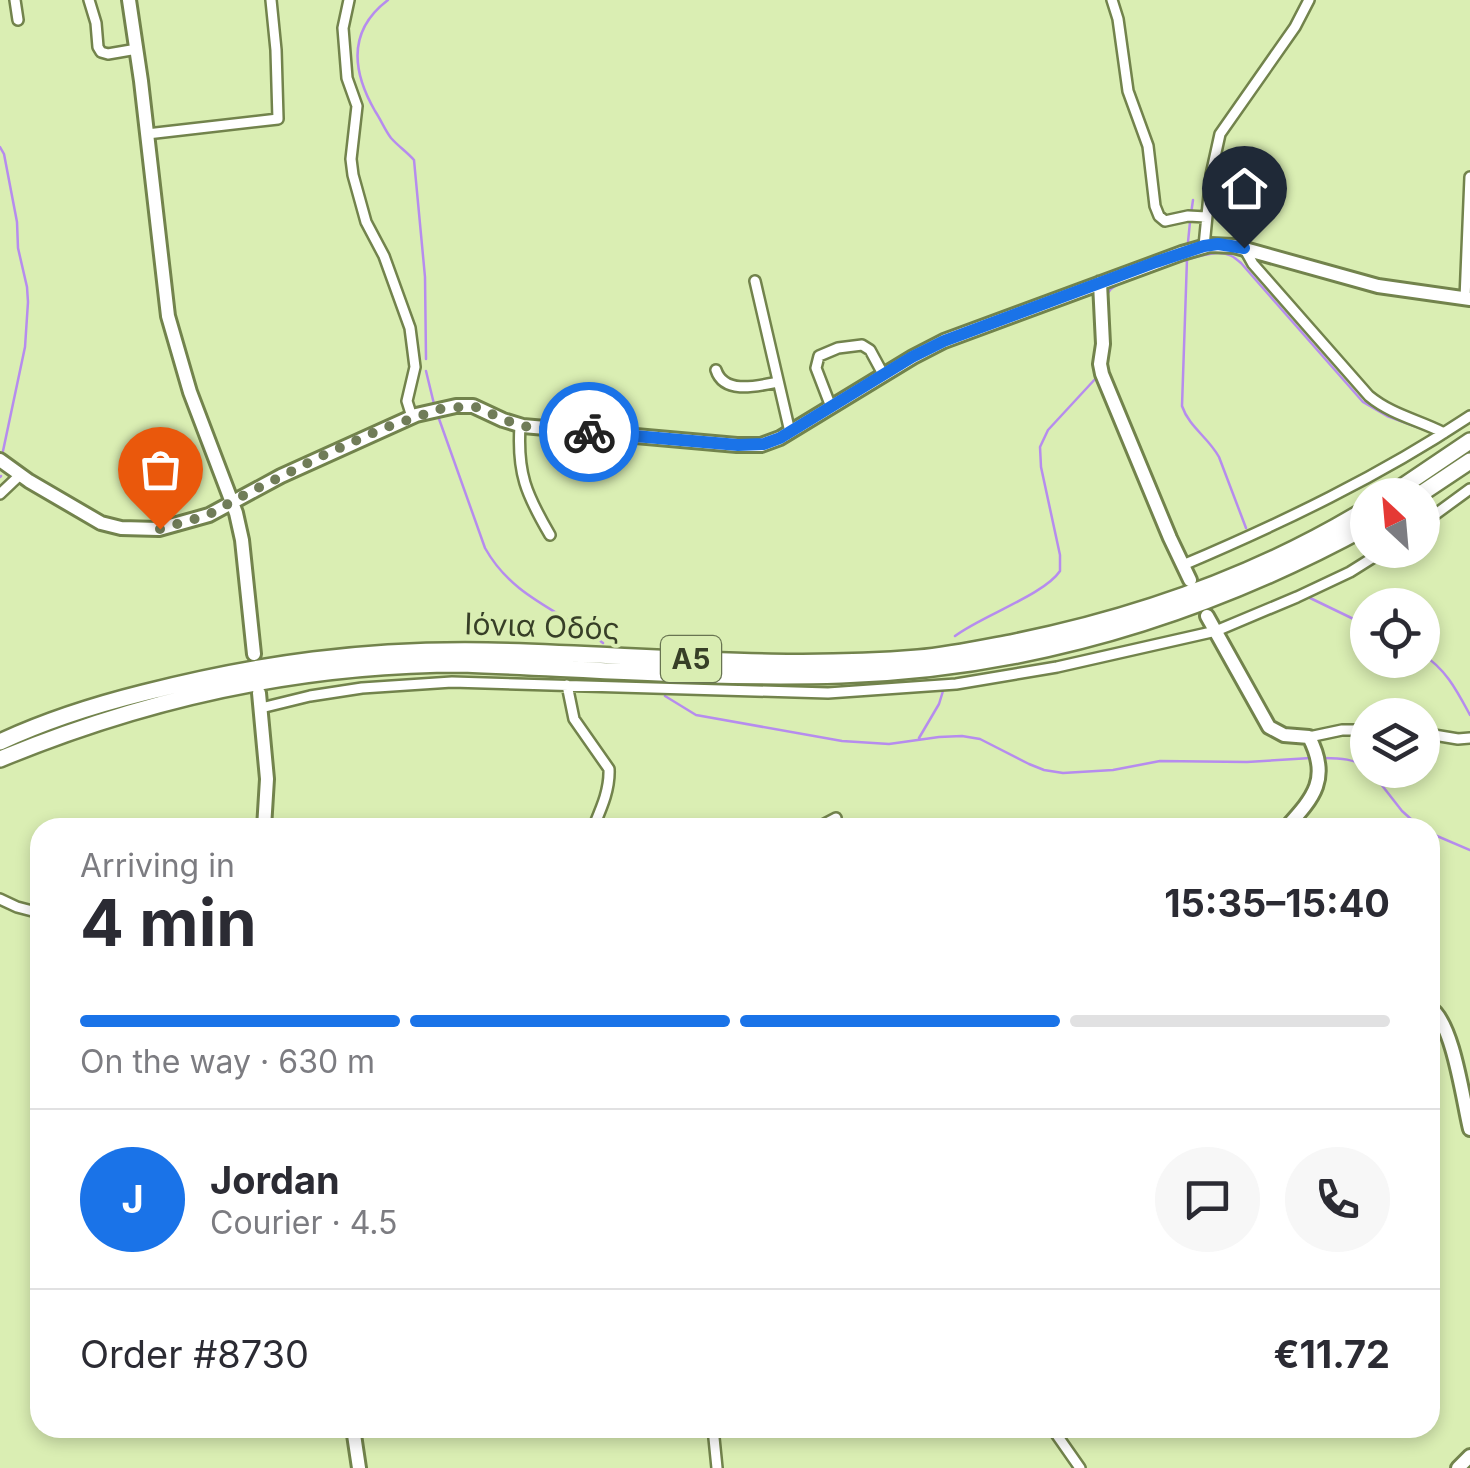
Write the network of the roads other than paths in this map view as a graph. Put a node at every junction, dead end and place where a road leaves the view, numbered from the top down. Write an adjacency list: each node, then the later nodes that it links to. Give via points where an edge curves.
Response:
1 (15, 0): 8 (street)
2 (88, 0): 9 (street, via 101,52)
3 (129, 0): 9 (main road)
4 (271, 0): 10 (street, via 278,119)
5 (349, 0): 22 (street, via 343,28 357,106 353,174 410,328 415,367 407,400)
6 (1112, 0): 12 (street, via 1128,92 1148,146 1156,211 1165,221)
7 (1309, 0): 12 (street, via 1220,134)
8 (18, 20)
9 (137, 50): 10 (main road)
10 (147, 134): 35 (main road, via 172,335)
11 (1470, 177): 17 (street)
12 (1196, 216): 13 (street)
13 (1204, 246): 14 (main road); 16 (main road)
14 (1244, 248): 17 (main road, via 1378,286); 26 (street, via 1369,396)
15 (755, 281): 20 (street)
16 (1100, 283): 19 (main road, via 956,336); 40 (main road, via 1102,374)
17 (1467, 298)
18 (716, 370): 20 (street, via 725,384)
19 (883, 374): 21 (main road); 21 (street, via 862,344 819,356 816,368)
20 (778, 382): 25 (street)
21 (831, 408): 25 (main road)
22 (414, 416): 24 (main road, via 479,408); 35 (main road)
23 (1470, 416): 26 (street)
24 (520, 426): 25 (main road, via 748,446); 38 (street, via 520,472)
25 (790, 432)
26 (1444, 434): 40 (street, via 1336,495)
27 (1470, 441): 31 (highway)
28 (1470, 461): 32 (highway)
29 (2, 466): 30 (main road)
30 (20, 475): 34 (street); 35 (main road, via 121,528 170,527)
31 (1415, 478)
32 (1440, 481)
33 (1470, 489): 36 (street)
34 (0, 494)
35 (232, 502): 45 (main road)
36 (1440, 511)
37 (1350, 517): 53 (highway, Ιόνια Οδός / Α5, via 1177,598 977,649 817,662 490,651 353,654 172,685)
38 (550, 535)
39 (1350, 535): 54 (highway, Ιόνια Οδός / Α5, via 1179,612 1012,657 919,670 778,676 410,664 252,683 158,704)
40 (1182, 566): 42 (main road)
41 (1357, 568): 44 (street)
42 (1190, 580)
43 (1207, 616): 44 (main road)
44 (1216, 631): 46 (street, via 1057,667 916,688 828,694); 51 (main road, via 1269,727)
45 (254, 654)
46 (567, 684): 48 (street, via 404,685); 56 (street, via 574,719 609,769)
47 (259, 693): 48 (main road)
48 (262, 708): 55 (main road)
49 (1350, 730): 51 (street)
50 (1440, 736): 52 (street)
51 (1308, 737): 57 (main road, via 1317,788)
52 (1470, 738)
53 (0, 742)
54 (0, 760)
55 (265, 818)
56 (597, 818)
57 (1295, 818)
58 (0, 899): 59 (street)
59 (30, 911)
60 (1440, 1017): 61 (main road)
61 (1470, 1129)
62 (356, 1438): 66 (main road)
63 (714, 1438): 67 (street)
64 (1059, 1438): 68 (street)
65 (1470, 1456): 69 (main road)
66 (359, 1468)
67 (717, 1468)
68 (1080, 1468)
69 (1458, 1468)

